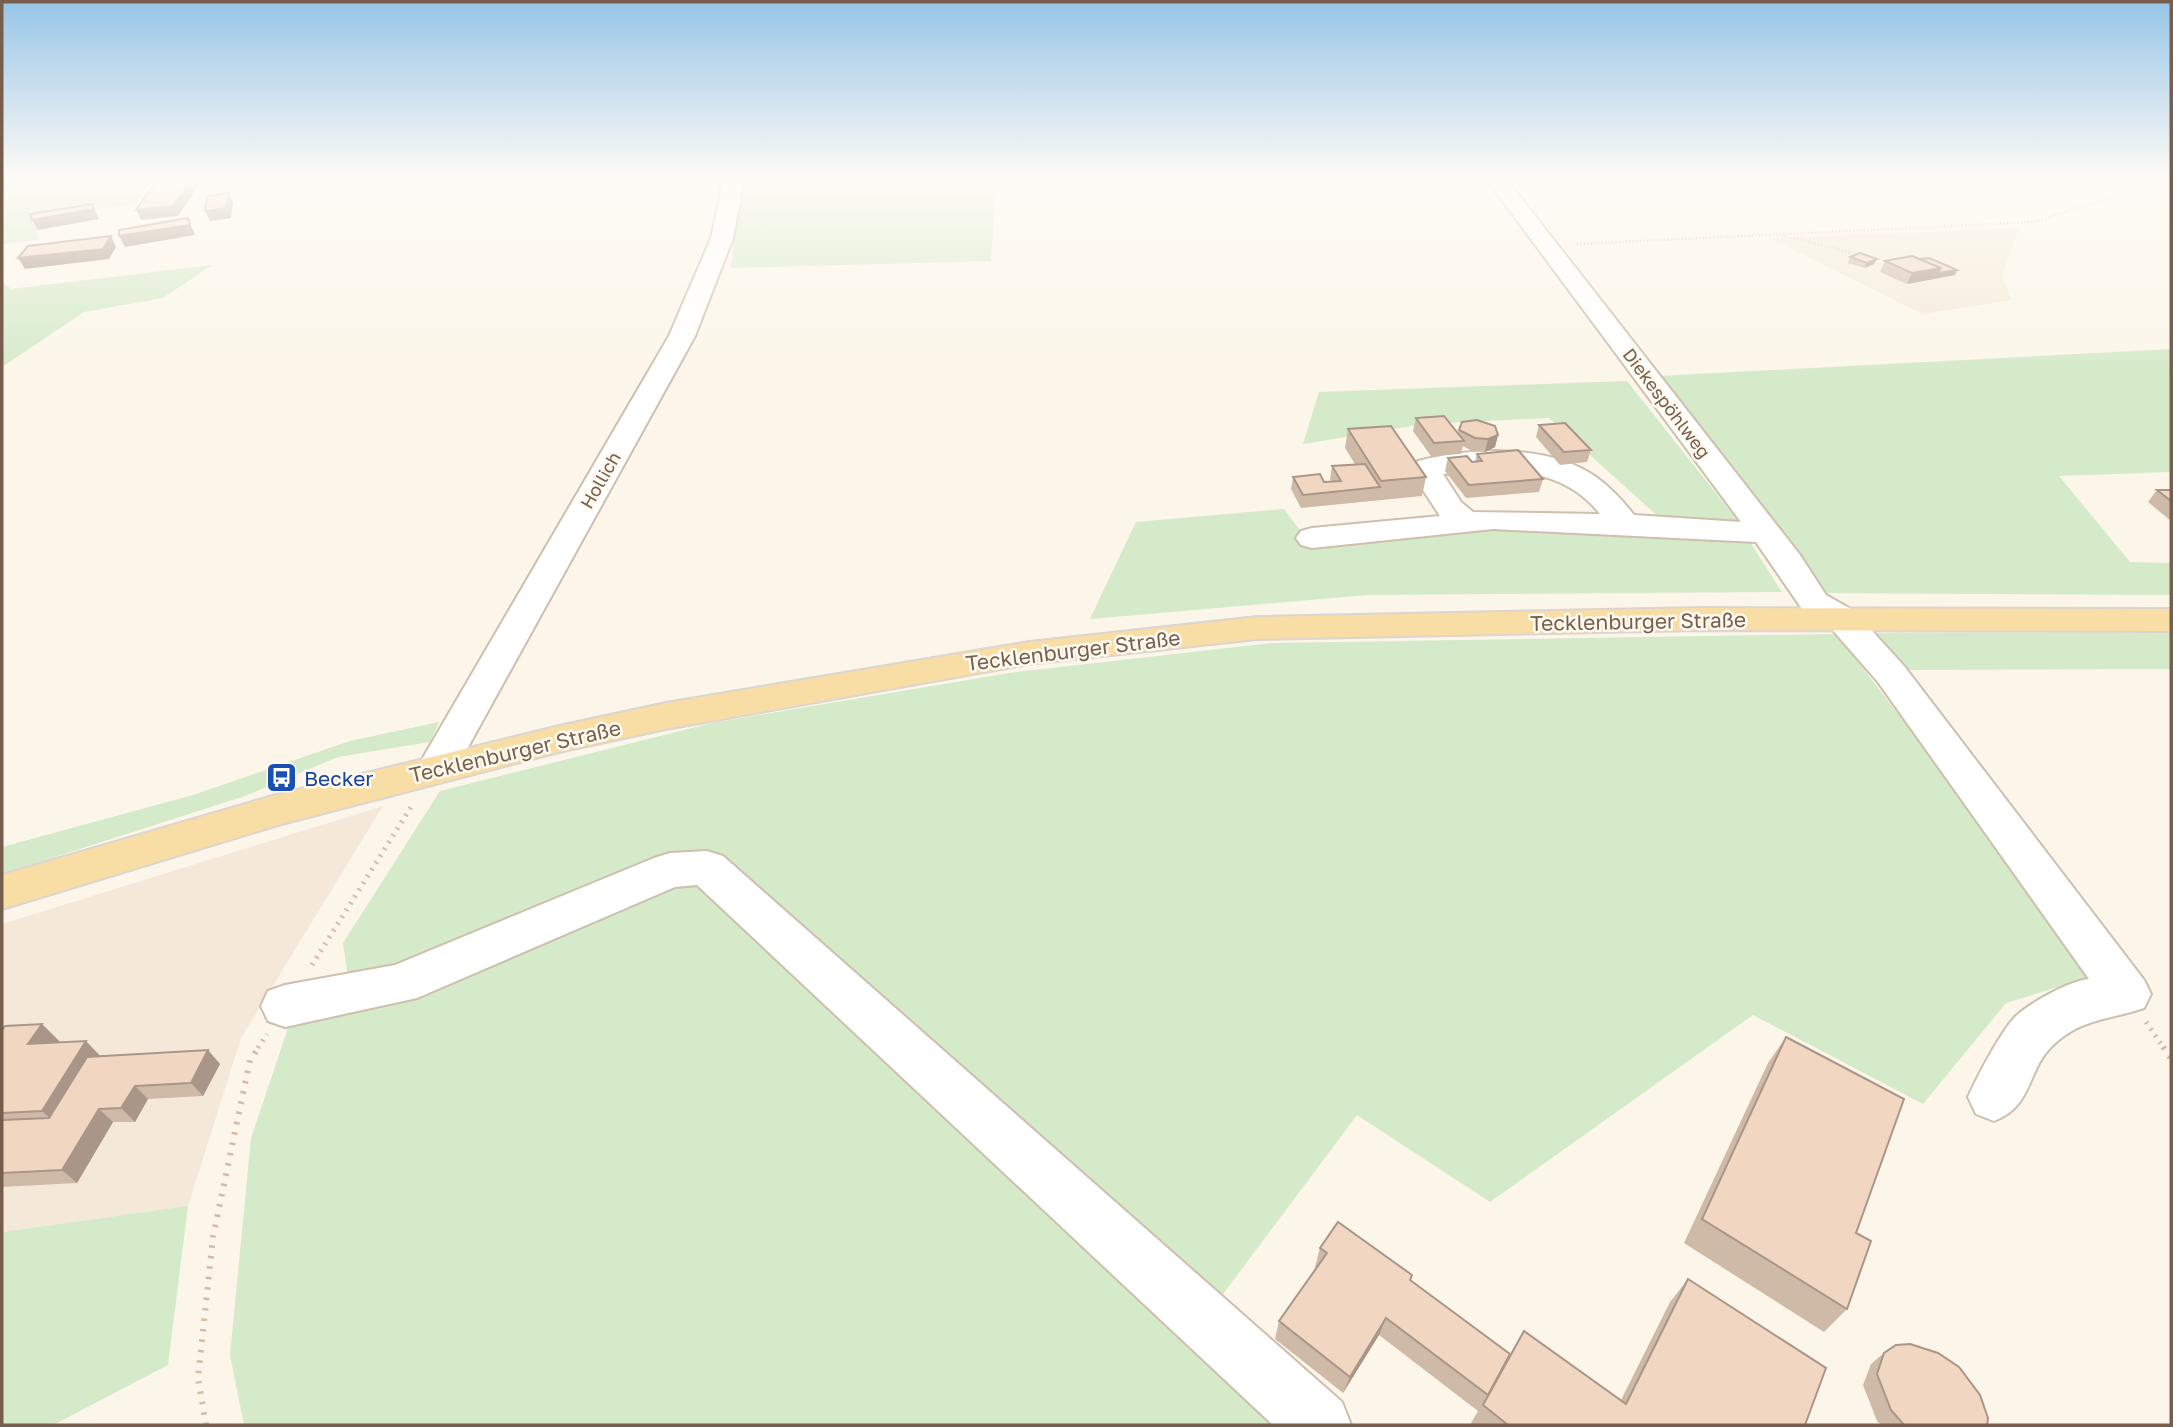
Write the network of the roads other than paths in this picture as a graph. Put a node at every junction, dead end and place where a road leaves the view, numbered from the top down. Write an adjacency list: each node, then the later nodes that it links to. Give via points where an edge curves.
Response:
1 (718, 247): 9 (street, Hollich, via 682,336)
2 (1548, 247): 5 (street, Diekespöhlweg)
3 (1465, 522): 4 (street); 4 (street, via 1427,473 1429,467 1502,459 1551,466 1585,482); 6 (street)
4 (1625, 524): 5 (street)
5 (1766, 533): 7 (street, Diekespöhlweg, via 1814,602)
6 (1312, 538)
7 (1842, 618): 8 (main road, Tecklenburger Straße); 9 (main road, Tecklenburger Straße, via 1257,628 1015,655 666,716); 12 (street, Diekespöhlweg, via 1891,674 2127,994 2083,1000 2033,1032)
8 (2171, 620)
9 (437, 768): 10 (main road, Tecklenburger Straße, via 276,810)
10 (2, 892)
11 (285, 1006): 13 (street, via 400,984 670,870 707,868)
12 (1994, 1097)
13 (1319, 1425)

